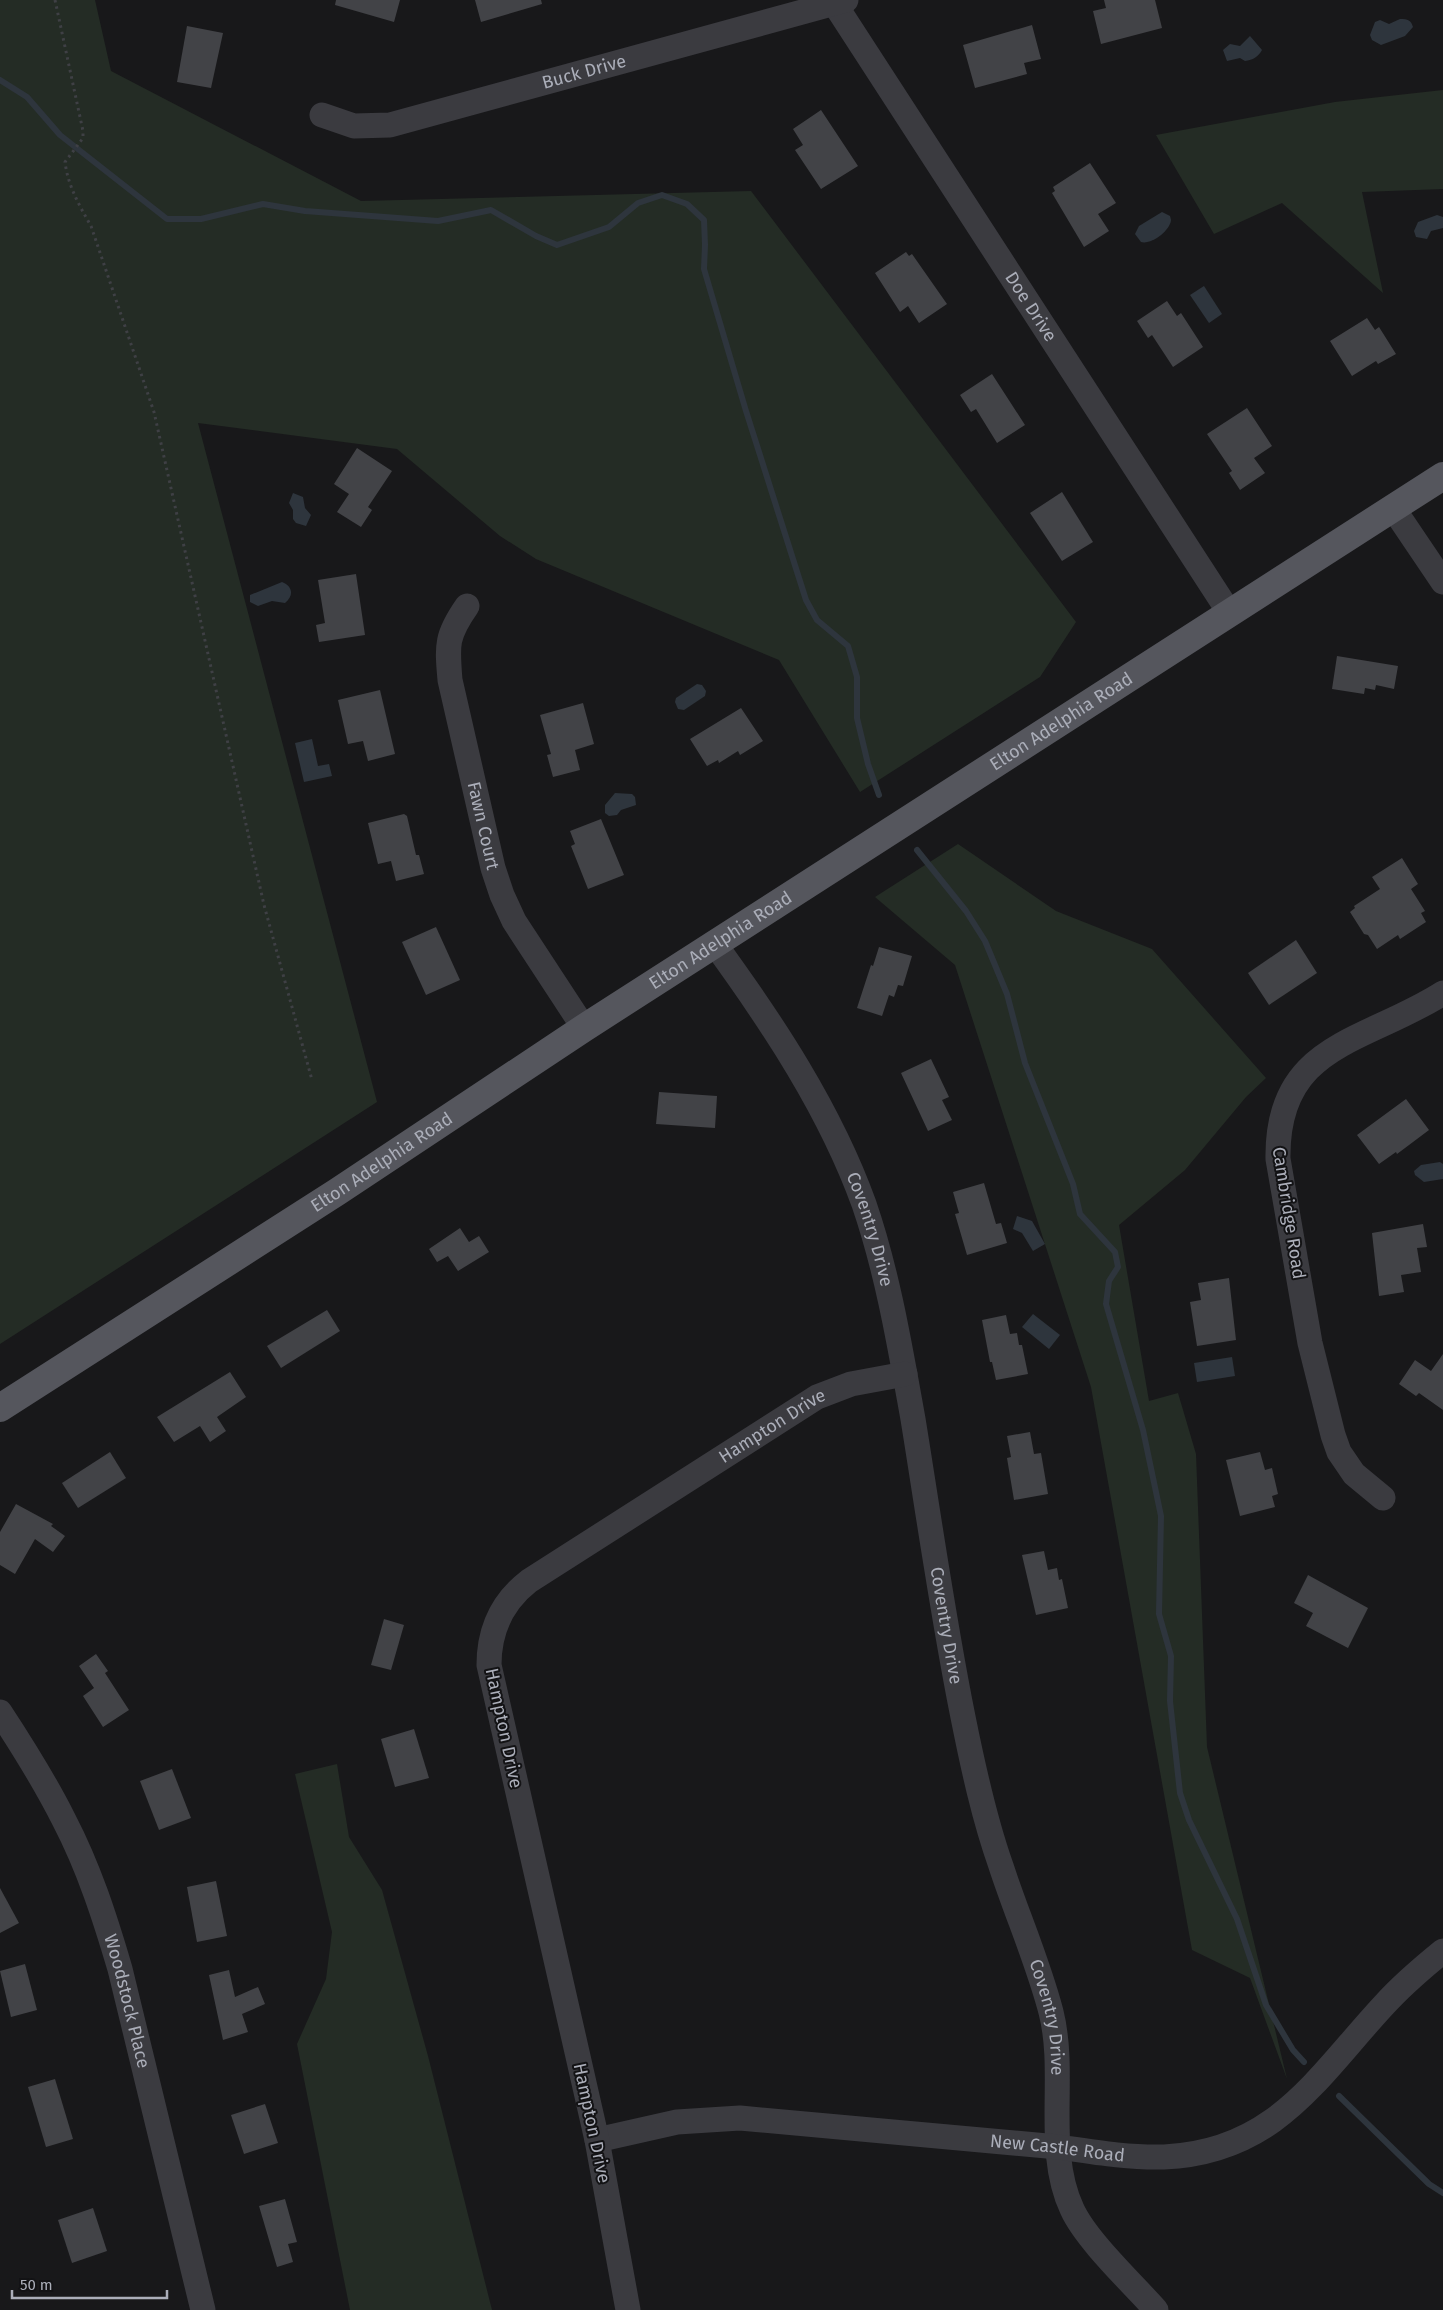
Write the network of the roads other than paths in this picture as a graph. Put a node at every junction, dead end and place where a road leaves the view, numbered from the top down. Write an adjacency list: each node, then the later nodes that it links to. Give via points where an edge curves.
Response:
1 (840, 2): 2 (street, Buck Drive, via 390,125 354,126); 7 (street, Doe Drive)
2 (322, 115)
3 (1443, 476): 4 (main road, Elton Adelphia Road)
4 (1394, 508): 5 (street); 7 (main road, Elton Adelphia Road)
5 (1443, 582)
6 (467, 606): 10 (street, Fawn Court, via 450,632 450,680 493,868 514,921)
7 (1229, 612): 8 (main road, Elton Adelphia Road)
8 (714, 943): 10 (main road, Elton Adelphia Road); 11 (street, Coventry Drive, via 806,1082 842,1150 879,1252)
9 (1443, 993): 13 (street, Cambridge Road, via 1341,1045 1313,1063 1294,1085 1284,1105 1277,1133 1278,1159 1310,1342 1333,1435 1339,1452 1354,1474)
10 (584, 1028): 12 (main road, Elton Adelphia Road, via 329,1198)
11 (905, 1374): 16 (street, Hampton Drive, via 851,1384 817,1397 528,1581 507,1602 494,1625 489,1666); 17 (street, Coventry Drive, via 975,1774 999,1862 1053,2018 1057,2051)
12 (0, 1408)
13 (1383, 1498)
14 (0, 1712): 18 (street, Woodstock Place, via 65,1820 106,1920)
15 (1443, 1951): 17 (street, New Castle Road, via 1408,1980 1294,2105 1268,2125 1222,2146 1164,2157 1109,2155)
16 (597, 2140): 17 (street, New Castle Road, via 677,2122 740,2118); 19 (street, Hampton Drive)
17 (1058, 2148): 20 (street, Coventry Drive, via 1072,2209 1088,2234)
18 (203, 2310)
19 (628, 2310)
20 (1156, 2310)

